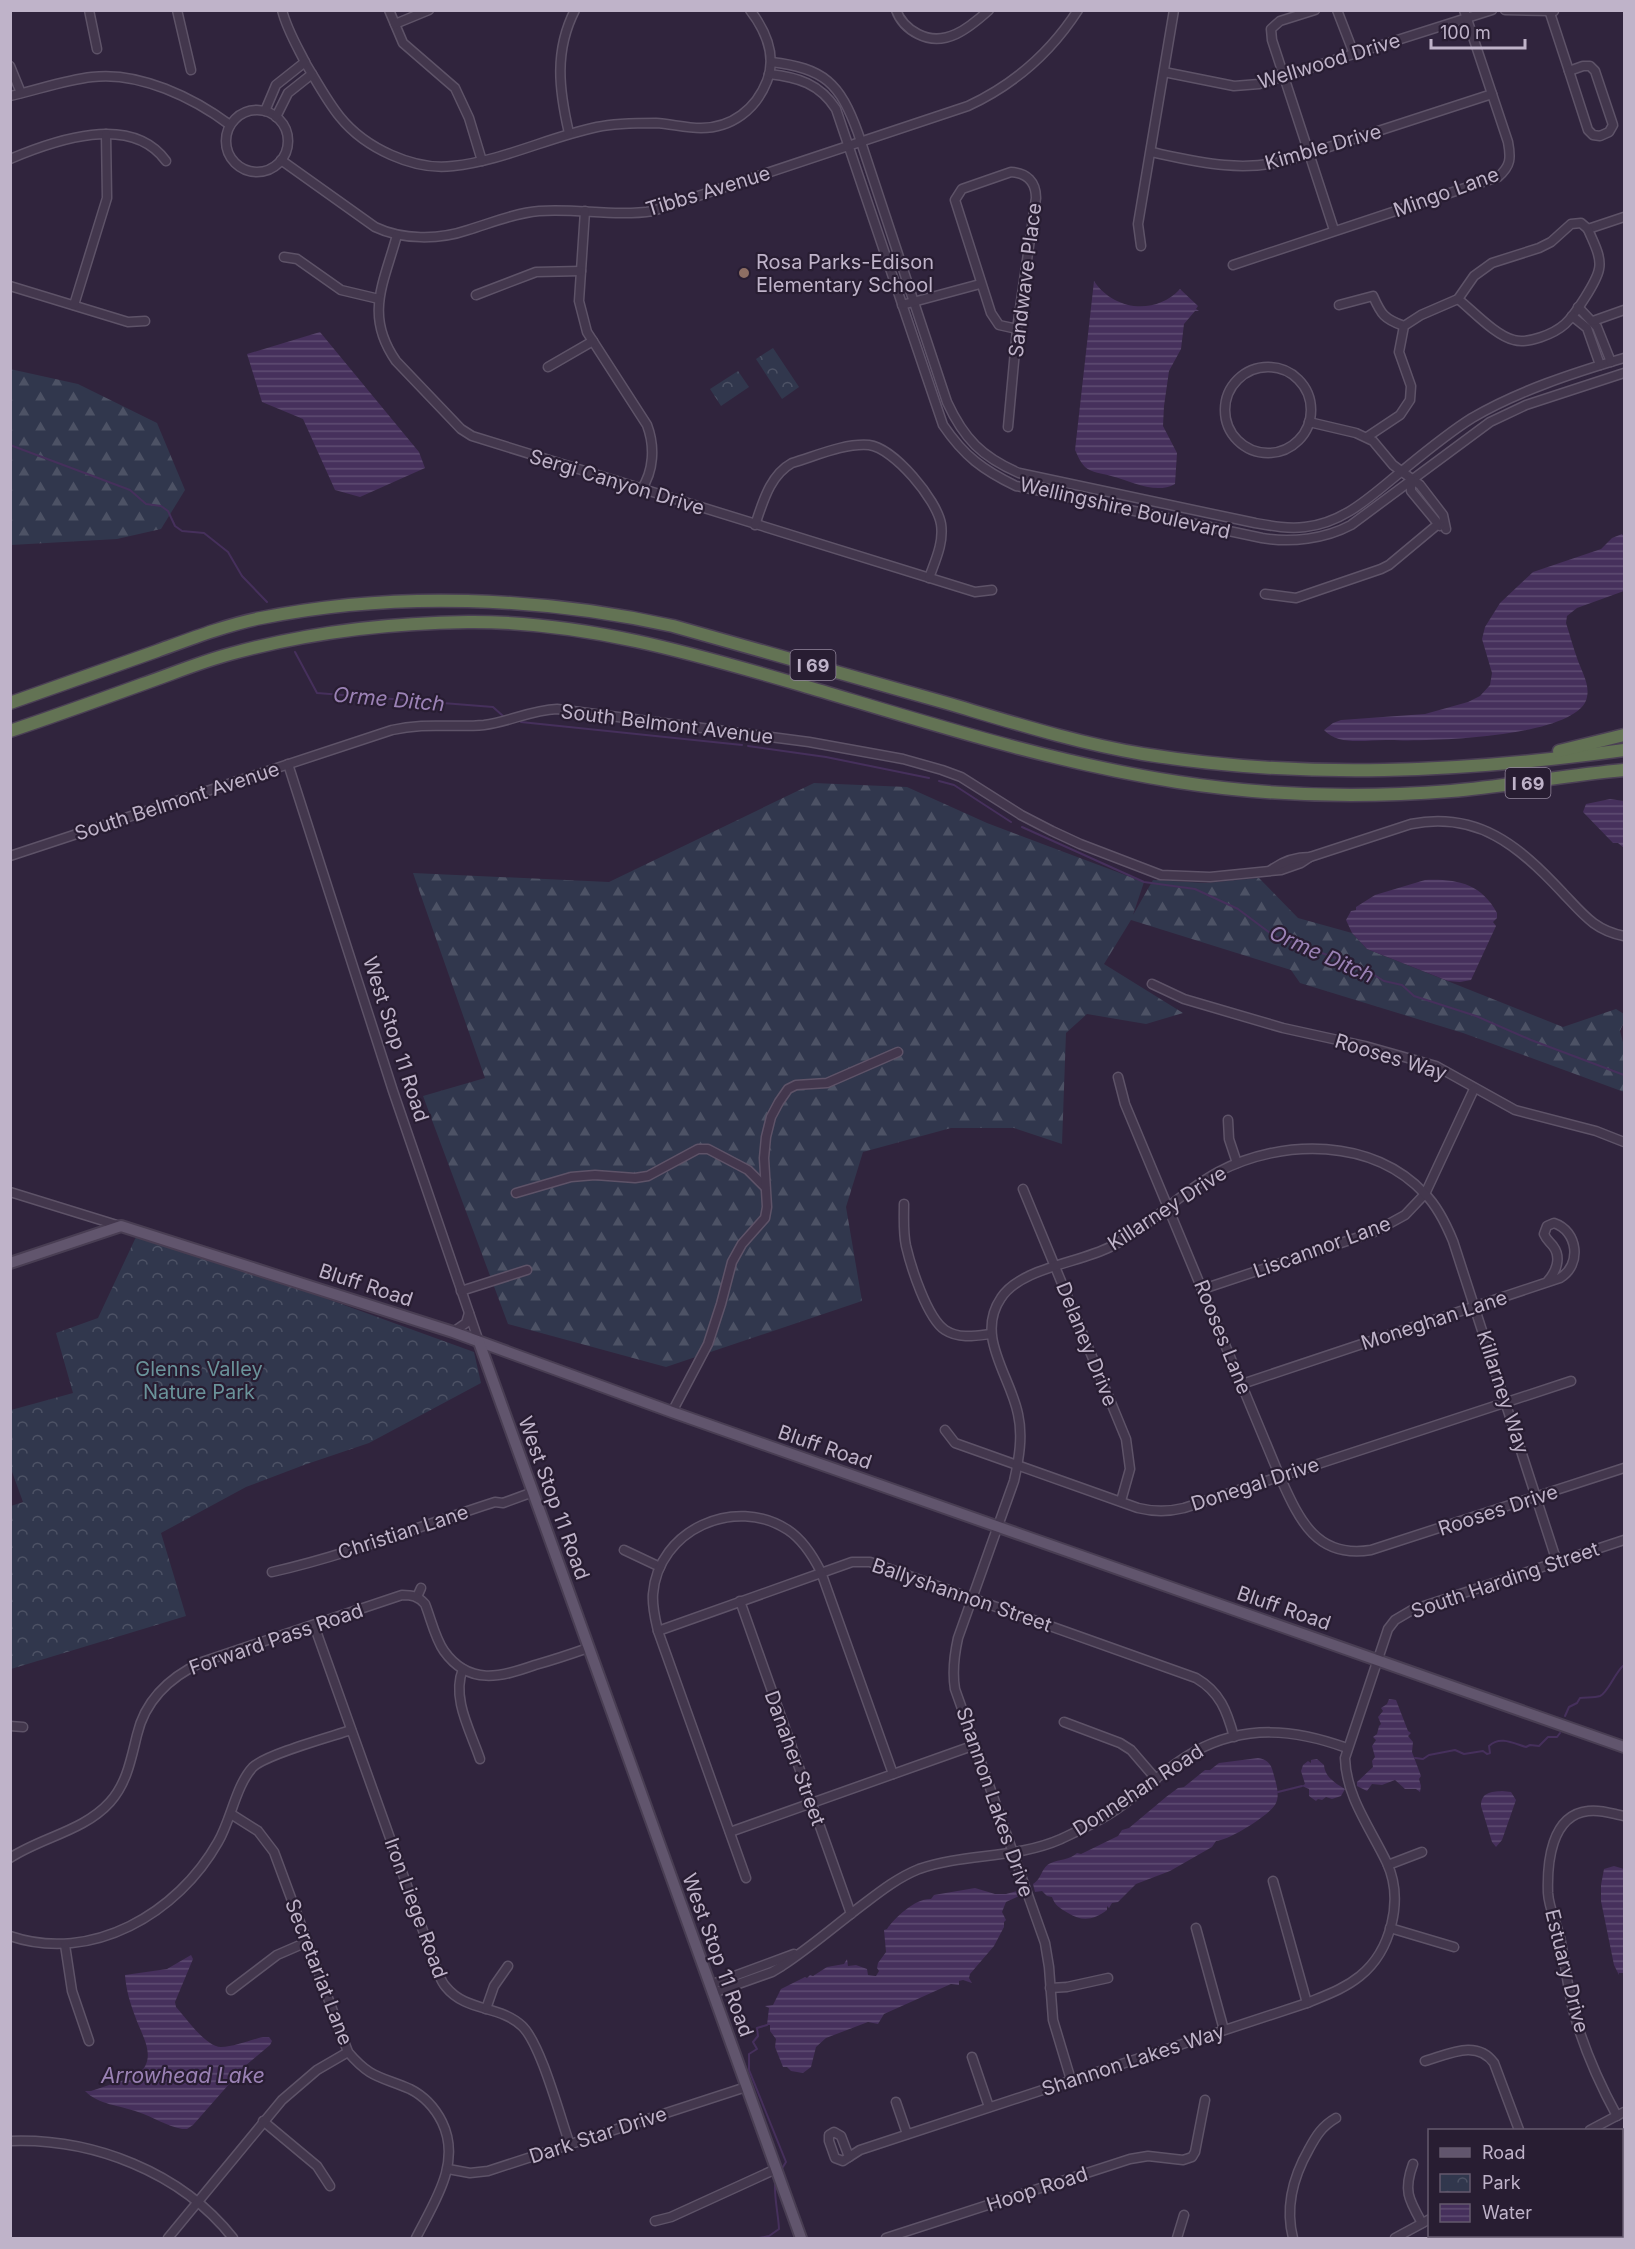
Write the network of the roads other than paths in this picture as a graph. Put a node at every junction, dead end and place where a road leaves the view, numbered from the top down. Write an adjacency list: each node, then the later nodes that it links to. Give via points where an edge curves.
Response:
1 (88, 10): 20 (street)
2 (177, 10): 25 (street)
3 (282, 10): 22 (street)
4 (389, 10): 19 (street)
5 (429, 10): 19 (street)
6 (574, 10): 37 (street, via 564,36 559,76)
7 (750, 10): 23 (street, via 762,26)
8 (896, 10): 9 (street, via 906,26 934,39 952,36)
9 (989, 10)
10 (1078, 10): 39 (street, Tibbs Avenue, via 1045,52 994,93 951,113)
11 (1174, 10): 27 (street)
12 (1315, 10): 30 (street, via 1280,21 1271,29)
13 (1337, 10): 21 (street)
14 (1492, 10): 18 (street, Wellwood Drive)
15 (1505, 10): 17 (street)
16 (1554, 10): 17 (street)
17 (1550, 11): 26 (street)
18 (1465, 14): 21 (street, Wellwood Drive); 32 (street, Mingo Lane)
19 (395, 24): 46 (street, via 403,43 455,88)
20 (97, 49)
21 (1354, 54): 30 (street, Wellwood Drive)
22 (305, 62): 28 (street); 34 (street, via 276,85)
23 (771, 62): 29 (street); 39 (street, Wellingshire Boulevard, via 805,68 833,86 849,108)
24 (10, 66): 31 (street)
25 (191, 70)
26 (1569, 71): 26 (street, via 1590,132 1597,136 1607,134 1613,125 1595,71 1586,66)
27 (1164, 72): 30 (street, Wellwood Drive, via 1234,86); 41 (street)
28 (312, 74): 35 (street, via 288,93); 46 (street, via 341,119 380,148 420,165 450,167)
29 (770, 74): 37 (street, via 751,108 720,126 629,123); 40 (street, Wellingshire Boulevard, via 800,79 822,92 836,109)
30 (1284, 77): 42 (street)
31 (21, 93): 33 (street); 36 (street, via 93,77 125,77 154,84)
32 (1492, 94): 42 (street, Kimble Drive); 50 (street, Mingo Lane, via 1509,149 1507,170 1498,177)
33 (10, 96)
34 (265, 111): 35 (street); 36 (street, via 246,112)
35 (276, 117): 44 (street, via 286,133)
36 (230, 125): 44 (street, via 226,141 230,157 242,168 258,174)
37 (569, 133): 46 (street)
38 (106, 134): 43 (street, via 87,135); 45 (street, via 126,136 157,148); 62 (street, via 107,198)
39 (861, 143): 40 (street, Tibbs Avenue); 61 (street, Wellingshire Boulevard)
40 (849, 147): 47 (street, Tibbs Avenue, via 658,210); 63 (street, Wellingshire Boulevard)
41 (1151, 152): 42 (street, Kimble Drive, via 1240,167 1269,165); 52 (street, via 1138,224)
42 (1309, 153): 50 (street)
43 (10, 159)
44 (281, 160): 51 (street, Tibbs Avenue, via 375,227)
45 (166, 161)
46 (482, 161)
47 (585, 211): 51 (street, Tibbs Avenue, via 533,212 445,235); 55 (street)
48 (1624, 217): 49 (street)
49 (1588, 229): 60 (street, via 1581,223 1571,224 1539,248 1492,263 1474,276); 65 (street, via 1600,267)
50 (1334, 230): 54 (street, Mingo Lane)
51 (397, 235): 59 (street, Sergi Canyon Drive)
52 (1141, 246)
53 (284, 257): 59 (street, via 297,259 341,290)
54 (1233, 265)
55 (581, 271): 58 (street, via 536,272); 72 (street, via 579,302)
56 (980, 284): 61 (street); 71 (street, via 994,320); 71 (street, Sandwave Place, via 957,210 957,195 968,186 1011,172 1025,175 1034,184 1036,198)
57 (10, 286): 62 (street)
58 (476, 295)
59 (379, 299): 83 (street, Sergi Canyon Drive, via 379,324 388,349 461,429 482,441)
60 (1458, 299): 67 (street, via 1503,336 1515,341 1554,332); 70 (street)
61 (913, 302): 63 (street); 81 (street, Wellingshire Boulevard, via 946,402 959,425 979,450 1019,474 1289,528 1308,527 1346,515)
62 (75, 305): 68 (street, via 128,322)
63 (902, 305): 82 (street, Wellingshire Boulevard, via 943,425 971,460 1016,486 1277,541 1337,532 1365,516)
64 (1339, 305): 70 (street, via 1373,296 1381,314)
65 (1578, 307): 67 (street); 69 (street)
66 (1624, 310): 69 (street)
67 (1572, 316): 75 (street, via 1587,328)
68 (145, 321)
69 (1593, 321): 74 (street)
70 (1404, 326): 80 (street, via 1399,352 1411,386 1410,400 1400,415)
71 (1017, 329): 79 (street, Sandwave Place)
72 (593, 340): 76 (street); 83 (street, via 652,438 653,454)
73 (1624, 358): 74 (street, Wellingshire Boulevard)
74 (1611, 362): 75 (street, Wellingshire Boulevard)
75 (1600, 365): 81 (street, Wellingshire Boulevard, via 1501,402 1466,422)
76 (548, 367)
77 (1624, 373): 82 (street, Wellingshire Boulevard, via 1526,405 1490,422)
78 (1309, 422): 78 (street, via 1311,411 1306,390 1281,368 1269,366 1246,372 1226,398 1224,409 1230,431 1240,443 1258,452 1286,449 1301,438); 80 (street)
79 (1008, 427)
80 (1367, 437): 81 (street)
81 (1401, 471): 82 (street)
82 (1411, 480): 87 (street, via 1411,491 1442,527 1389,565 1296,598)
83 (641, 490): 84 (street, Sergi Canyon Drive)
84 (755, 525): 85 (street, Sergi Canyon Drive); 85 (street, via 766,495 784,468 852,446 878,447 891,455 938,513 941,537)
85 (929, 578): 86 (street, Sergi Canyon Drive, via 975,592)
86 (992, 590)
87 (1265, 594)
88 (10, 703): 92 (highway, I 69, via 260,618 355,605 520,604 600,611 673,626 1061,736 1142,754 1330,771)
89 (10, 731): 94 (highway, I 69, via 251,649 378,627 470,622 569,629 683,650 1041,755 1181,782 1282,792 1418,793)
90 (1624, 735): 92 (highway)
91 (1624, 750): 92 (highway, I 69)
92 (1498, 763)
93 (288, 764): 95 (street, South Belmont Avenue); 96 (street, South Belmont Avenue, via 403,728 429,724 484,725 540,710 569,710 809,742 942,770 1080,844 1150,872 1173,876 1222,876 1270,870 1299,857 1423,821 1446,822 1480,829 1509,842 1588,921); 117 (street, West Stop 11 Road)
94 (1624, 769)
95 (10, 856)
96 (1624, 936)
97 (1152, 984): 100 (street, Rooses Way, via 1184,999 1283,1028 1436,1066)
98 (898, 1052): 104 (street, via 826,1083 788,1089 771,1117 766,1137)
99 (1118, 1077): 110 (street, Rooses Lane, via 1125,1104)
100 (1474, 1089): 102 (street, Rooses Way, via 1515,1110); 108 (street, Liscannor Lane)
101 (1228, 1120): 103 (street)
102 (1624, 1142)
103 (1237, 1163): 108 (street, Killarney Drive, via 1292,1150 1347,1151 1385,1164); 110 (street, Killarney Drive, via 1195,1185)
104 (765, 1188): 107 (street, via 748,1170 708,1149 698,1149 648,1176 571,1177); 128 (street, via 765,1218 732,1262 708,1344)
105 (1023, 1189): 113 (street, Delaney Drive)
106 (10, 1192): 111 (street, Bluff Road)
107 (516, 1193)
108 (1425, 1194): 116 (street, Liscannor Lane, via 1405,1215 1374,1232); 118 (street, Killarney Way, via 1454,1240)
109 (904, 1204): 121 (street, via 907,1247 929,1311 937,1323 957,1335)
110 (1169, 1208): 113 (street, Killarney Drive, via 1110,1247); 116 (street, Rooses Lane)
111 (121, 1226): 112 (main road); 120 (main road, Bluff Road)
112 (10, 1263)
113 (1055, 1267): 121 (street, Killarney Drive, via 1025,1277 1008,1289 993,1314); 135 (street, Delaney Drive, via 1126,1439 1130,1469)
114 (527, 1270): 117 (street)
115 (1547, 1282): 115 (street, Moneghan Lane, via 1558,1264 1556,1251 1544,1234 1546,1226 1554,1223 1571,1239 1574,1260 1567,1274); 118 (street, Moneghan Lane)
116 (1203, 1289): 126 (street, Rooses Lane)
117 (461, 1291): 119 (street, West Stop 11 Road)
118 (1475, 1306): 126 (street, Moneghan Lane); 127 (street, Killarney Way)
119 (469, 1312): 120 (street, via 466,1323); 122 (street, West Stop 11 Road)
120 (453, 1332): 122 (main road, Bluff Road)
121 (990, 1334): 130 (street, via 1018,1415)
122 (479, 1342): 123 (main road, Bluff Road); 124 (main road, West Stop 11 Road)
123 (510, 1353): 124 (main road, via 497,1358); 128 (main road, Bluff Road)
124 (489, 1371): 133 (main road, West Stop 11 Road)
125 (1571, 1381): 127 (street, Donegal Drive)
126 (1242, 1384): 132 (street, Rooses Lane)
127 (1506, 1401): 132 (street, Donegal Drive); 134 (street, Killarney Way)
128 (672, 1412): 136 (main road, Bluff Road)
129 (945, 1430): 130 (street, Donegal Drive, via 955,1443)
130 (1018, 1464): 135 (street, Donegal Drive); 136 (street)
131 (1624, 1468): 134 (street, Rooses Drive)
132 (1280, 1477): 135 (street, Donegal Drive, via 1173,1510 1149,1511); 139 (street, Rooses Lane, via 1296,1512 1318,1539 1342,1550)
133 (533, 1492): 142 (street, Christian Lane, via 353,1551); 148 (main road, West Stop 11 Road)
134 (1537, 1498): 139 (street, Rooses Drive); 140 (street, Killarney Way)
135 (1121, 1501)
136 (998, 1526): 144 (street, Shannon Lakes Drive); 149 (main road, Bluff Road)
137 (1624, 1540): 140 (street, South Harding Street)
138 (624, 1550): 141 (street)
139 (1371, 1550)
140 (1557, 1562): 149 (street, South Harding Street, via 1403,1615 1388,1629)
141 (660, 1566): 143 (street, via 673,1546 691,1530 715,1519 739,1515 766,1519 788,1530 806,1546); 147 (street, via 653,1592)
142 (272, 1572)
143 (821, 1572): 144 (street, Ballyshannon Street, via 852,1562 870,1562); 145 (street, Ballyshannon Street); 160 (street)
144 (973, 1598): 155 (street, Ballyshannon Street, via 1196,1678 1221,1699); 156 (street, Shannon Lakes Drive, via 958,1638 953,1674)
145 (740, 1601): 147 (street, Ballyshannon Street); 162 (street, Danaher Street)
146 (314, 1624): 150 (street, Forward Pass Road, via 419,1592 444,1651); 154 (street, Iron Liege Road); 168 (street, Forward Pass Road, via 202,1662 174,1677 146,1710 127,1775 110,1802 83,1824 37,1842)
147 (658, 1631): 165 (street)
148 (588, 1648): 150 (street, via 507,1675 489,1677); 181 (main road, West Stop 11 Road)
149 (1378, 1660): 157 (main road, Bluff Road); 158 (street, South Harding Street)
150 (463, 1669): 159 (street, via 458,1687 460,1698)
151 (1064, 1722): 161 (street, via 1120,1743)
152 (10, 1726): 153 (street)
153 (23, 1727)
154 (351, 1730): 163 (street, via 255,1765 244,1780); 185 (street, Iron Liege Road, via 444,1986 470,2005)
155 (1234, 1737): 158 (street, Donnehan Road, via 1290,1732); 161 (street, Donnehan Road, via 1194,1752)
156 (975, 1746): 160 (street); 167 (street, Shannon Lakes Drive)
157 (1624, 1747)
158 (1347, 1748): 169 (street, Shannon Lakes Way, via 1345,1769 1356,1805)
159 (480, 1759)
160 (893, 1774): 162 (street)
161 (1156, 1779): 167 (street, Donnehan Road, via 1088,1826)
162 (812, 1804): 165 (street); 172 (street, Danaher Street)
163 (231, 1814): 176 (street, Secretariat Lane, via 258,1831 274,1852); 177 (street, via 204,1863 164,1905 110,1935)
164 (1624, 1816): 196 (street, Estuary Drive, via 1587,1811 1564,1824 1552,1846 1548,1894 1576,2019 1597,2076)
165 (730, 1832): 170 (street)
166 (1422, 1852): 169 (street)
167 (1013, 1853): 172 (street, Donnehan Road, via 918,1870 892,1882); 182 (street, Shannon Lakes Drive, via 1045,1943)
168 (10, 1858)
169 (1388, 1865): 174 (street, Shannon Lakes Way, via 1394,1891)
170 (746, 1878)
171 (1273, 1881): 184 (street)
172 (851, 1914): 181 (street, Donnehan Road, via 771,1972)
173 (1196, 1928): 186 (street)
174 (1390, 1929): 178 (street); 184 (street, Shannon Lakes Way, via 1381,1952 1360,1976 1341,1990)
175 (10, 1936): 177 (street)
176 (306, 1942): 183 (street, via 277,1956); 188 (street, Secretariat Lane)
177 (65, 1945): 187 (street, via 72,1991)
178 (1454, 1947)
179 (508, 1966): 185 (street, via 494,1986)
180 (1108, 1978): 182 (street)
181 (712, 1989): 192 (main road, West Stop 11 Road)
182 (1050, 1989): 191 (street, Shannon Lakes Drive, via 1056,2034)
183 (231, 1990)
184 (1307, 2002): 186 (street, Shannon Lakes Way)
185 (486, 2009): 203 (street, Iron Liege Road, via 511,2017 532,2038)
186 (1224, 2030): 191 (street, Shannon Lakes Way)
187 (89, 2041)
188 (348, 2052): 198 (street, via 299,2084); 206 (street, Secretariat Lane, via 372,2075 411,2090 432,2106 447,2132)
189 (972, 2057): 195 (street)
190 (1425, 2061): 199 (street, via 1469,2049 1487,2055 1494,2063)
191 (1071, 2080): 195 (street, Shannon Lakes Way)
192 (746, 2087): 203 (street, Dark Star Drive); 207 (main road, West Stop 11 Road)
193 (1204, 2100): 217 (street, Hoop Road, via 1195,2152 1190,2158 1130,2159)
194 (896, 2102): 201 (street)
195 (989, 2108): 201 (street, Shannon Lakes Way)
196 (1621, 2114): 200 (street)
197 (1336, 2118): 219 (street, via 1320,2130 1299,2166 1290,2206)
198 (263, 2121): 208 (street, via 317,2166); 209 (street)
199 (1519, 2129)
200 (1592, 2129)
201 (907, 2134): 204 (street, Shannon Lakes Way)
202 (10, 2141): 209 (street, via 53,2142 104,2153 153,2173)
203 (570, 2145): 206 (street, Dark Star Drive, via 488,2171)
204 (849, 2157)
205 (1413, 2164): 212 (street, via 1408,2194)
206 (448, 2169): 215 (street, Secretariat Lane)
207 (776, 2169): 211 (street); 216 (main road, West Stop 11 Road)
208 (330, 2186)
209 (196, 2202): 213 (street); 214 (street)
210 (1184, 2215): 218 (street)
211 (655, 2221)
212 (1426, 2221): 220 (street)
213 (168, 2238)
214 (233, 2238)
215 (416, 2238)
216 (801, 2238)
217 (886, 2238)
218 (1177, 2238)
219 (1293, 2238)
220 (1395, 2238)

